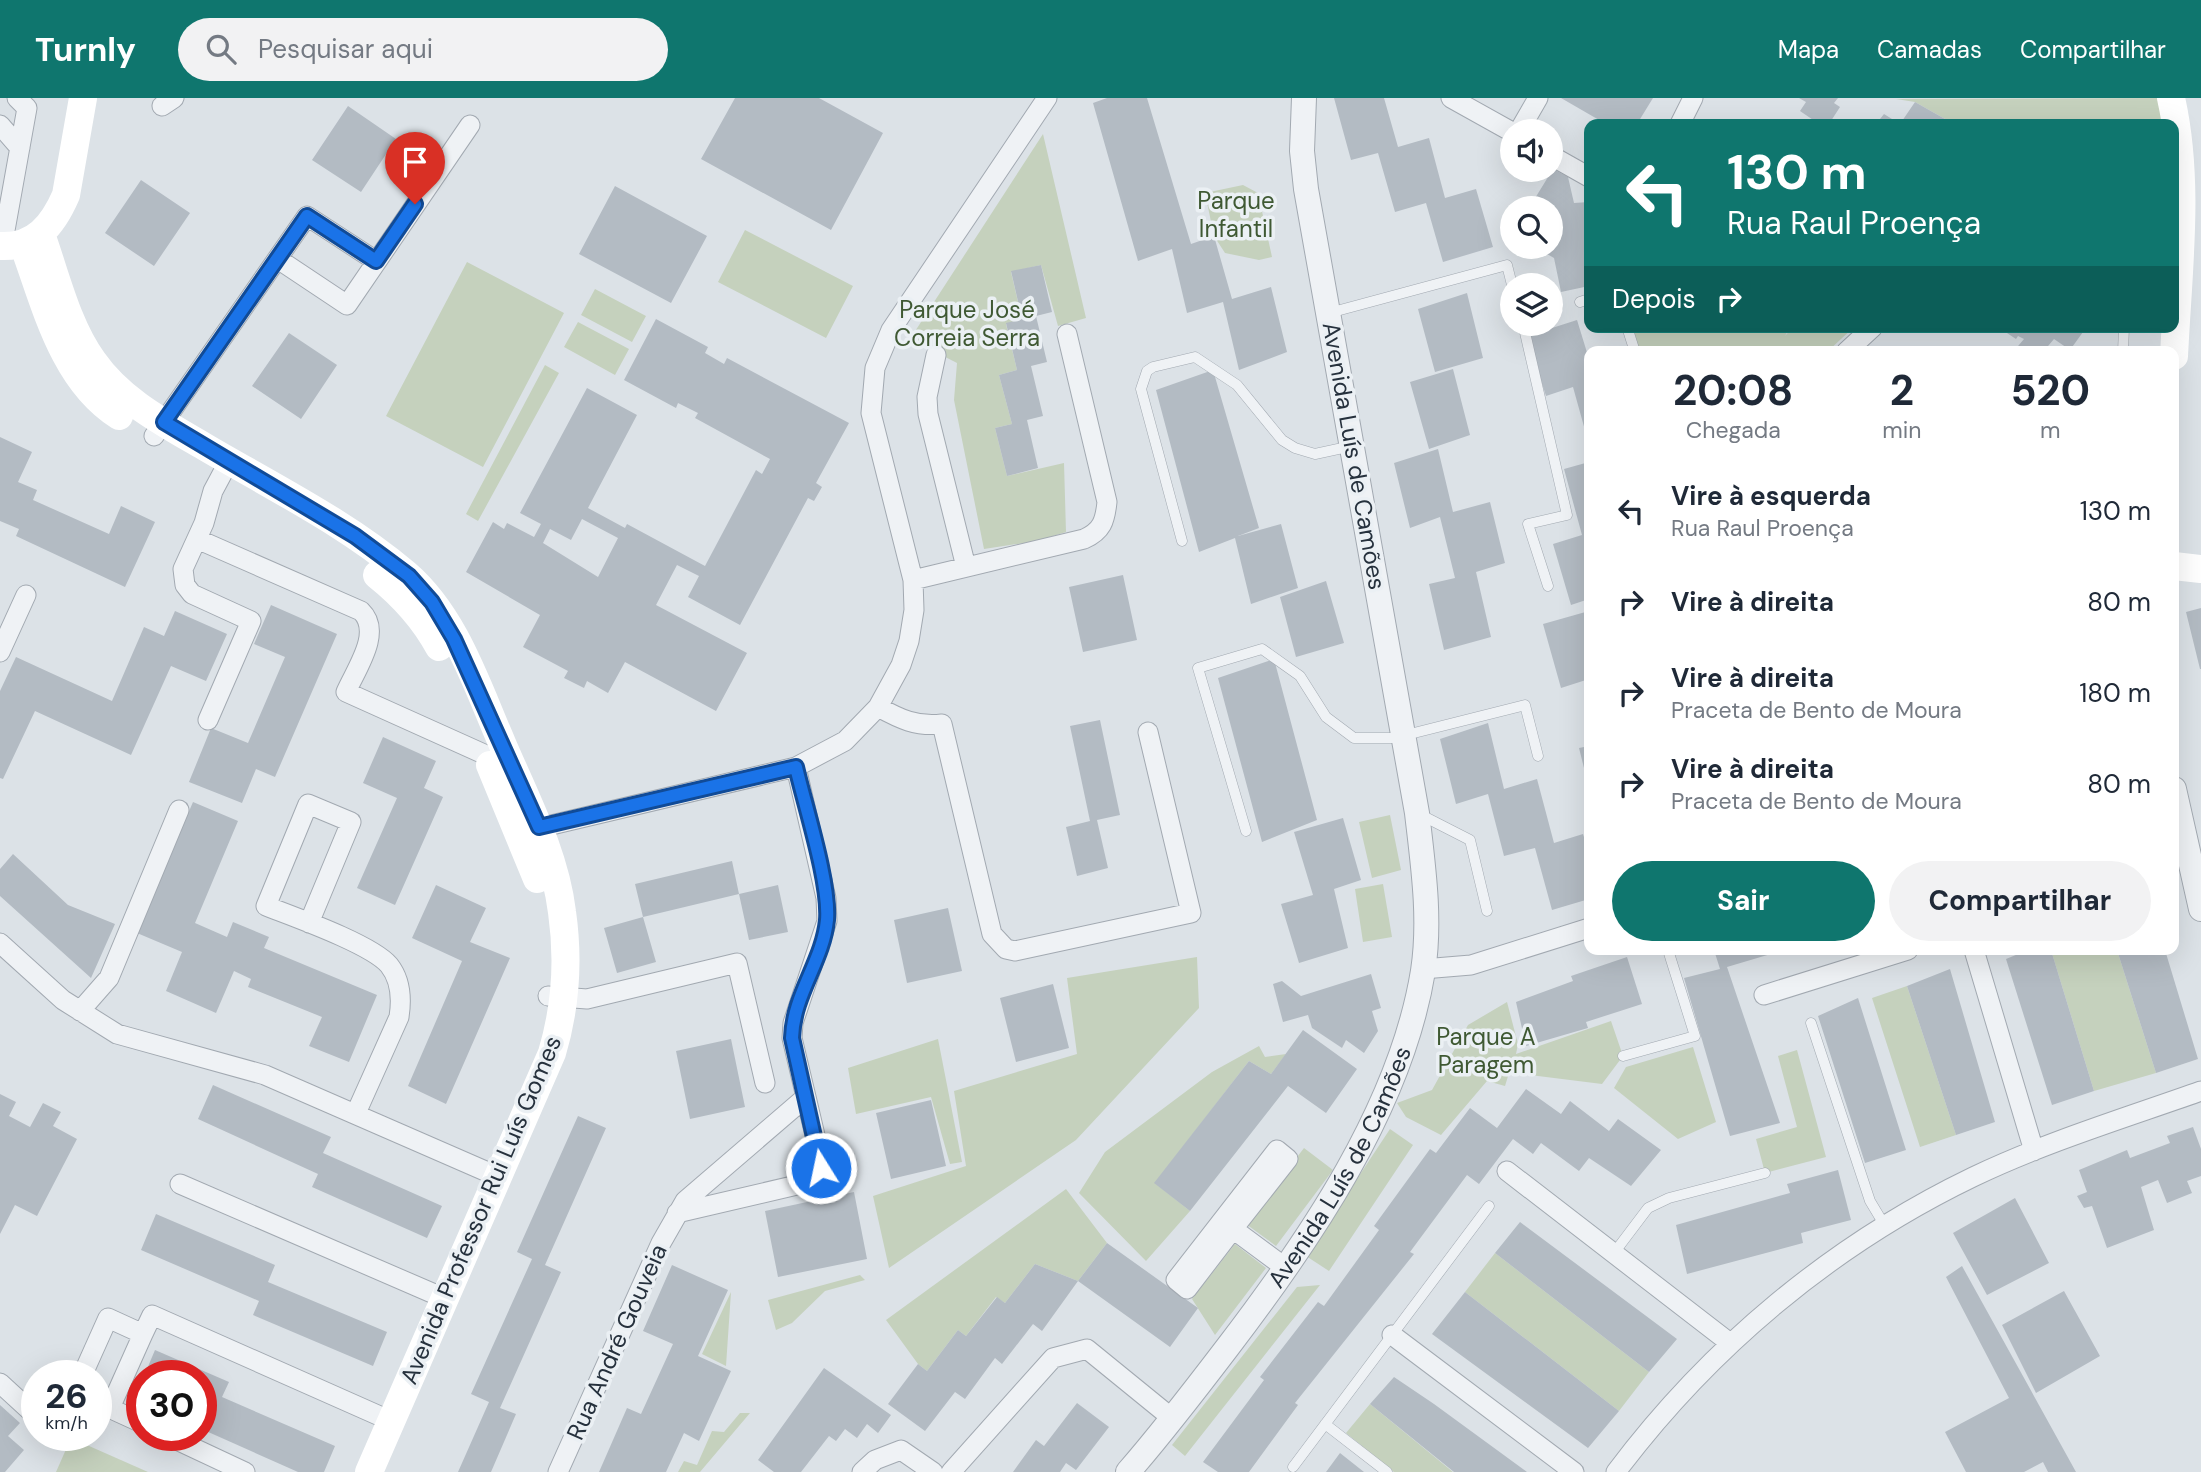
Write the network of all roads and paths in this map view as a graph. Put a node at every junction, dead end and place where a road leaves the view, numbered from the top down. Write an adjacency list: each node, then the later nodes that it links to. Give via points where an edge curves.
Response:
1 (17, 98): 15 (street, via 27,108)
2 (83, 98): 19 (main road, via 66,195 52,223)
3 (1047, 98): 38 (street, via 891,330 875,368 871,413)
4 (1304, 98): 24 (street, Avenida Luís de Camões, via 1302,152)
5 (1451, 98): 14 (street)
6 (1538, 98): 9 (street)
7 (1693, 98): 10 (street)
8 (2171, 98): 11 (main road)
9 (1526, 119)
10 (1682, 119)
11 (2173, 119)
12 (0, 125): 15 (street)
13 (470, 125): 21 (street)
14 (1500, 125)
15 (20, 148): 19 (street)
16 (1563, 162): 17 (street)
17 (1584, 174)
18 (2179, 181): 22 (main road)
19 (16, 243): 30 (main road, Avenida Professor Rui Luís Gomes, via 63,349 85,385 115,412)
20 (278, 259): 21 (street, via 307,216); 21 (street, via 347,305); 30 (street)
21 (376, 261)
22 (2179, 265)
23 (1509, 273): 24 (lane, via 1507,265)
24 (1328, 313): 31 (street, Avenida Luís de Camões)
25 (1867, 333): 28 (street)
26 (1067, 334): 35 (street, via 1107,502 1105,522 1084,539)
27 (1526, 336): 39 (lane, via 1567,515 1528,524)
28 (1852, 346)
29 (936, 355): 35 (street, via 928,414)
30 (159, 429): 32 (main road, Avenida Professor Rui Luís Gomes)
31 (1352, 446): 34 (lane, via 1315,454 1296,448 1282,440 1237,385 1195,357 1153,367 1141,389); 45 (street, Avenida Luís de Camões)
32 (225, 469): 33 (street); 46 (main road, Avenida Professor Rui Luís Gomes, via 395,589 437,645); 52 (main road, Avenida Professor Rui Luís Gomes, via 355,536 409,576 432,602 454,639)
33 (197, 539): 43 (street, via 183,569 185,585 192,594 251,621); 46 (street, via 361,611 368,617 370,638 346,692)
34 (1182, 541)
35 (966, 567): 38 (street)
36 (2179, 567): 37 (main road)
37 (2201, 569)
38 (913, 580): 42 (street, via 909,641)
39 (1548, 586)
40 (26, 595): 41 (street)
41 (0, 652)
42 (878, 707): 44 (street, via 907,722 942,724 992,934 1006,949 1015,951 1191,913); 48 (street, via 845,741)
43 (208, 720)
44 (1148, 732)
45 (1404, 736): 47 (lane, via 1525,705); 51 (street, Avenida Luís de Camões); 53 (lane, via 1354,738 1326,717 1300,676 1262,649 1198,668)
46 (486, 755): 52 (main road, Avenida Professor Rui Luís Gomes)
47 (1538, 756)
48 (796, 767): 52 (street); 70 (street, via 826,898 827,921 793,1023 792,1038)
49 (179, 810): 65 (street, via 108,978)
50 (2179, 811): 54 (street)
51 (1418, 813): 55 (lane, via 1470,841); 62 (street, Avenida Luís de Camões, via 1425,880)
52 (529, 830): 64 (main road, Avenida Professor Rui Luís Gomes, via 562,909 567,967)
53 (1246, 831)
54 (2201, 909)
55 (1487, 911)
56 (309, 923): 56 (street, via 351,822 308,804 266,905); 71 (street, via 377,955 399,984 399,1017)
57 (1584, 930): 62 (street, via 1471,965)
58 (0, 943): 65 (street)
59 (1670, 955): 67 (lane, via 1695,1036)
60 (1892, 955): 63 (street)
61 (1975, 955): 72 (street)
62 (1423, 970): 82 (street, Avenida Luís de Camões, via 1414,1016 1395,1071 1349,1168)
63 (1764, 995)
64 (556, 997): 68 (street, via 587,999 737,962); 74 (main road, Avenida Professor Rui Luís Gomes, via 551,1054)
65 (80, 1011): 71 (street, via 117,1034 265,1075)
66 (1811, 1023): 79 (lane, via 1870,1201)
67 (1623, 1056)
68 (765, 1083)
69 (2201, 1091): 72 (street)
70 (806, 1097): 78 (street, Rua André Gouveia, via 702,1184); 78 (street, via 821,1161 814,1181)
71 (356, 1113): 74 (street)
72 (2034, 1151): 79 (street)
73 (1507, 1171): 81 (street)
74 (491, 1173): 83 (main road, Avenida Professor Rui Luís Gomes)
75 (1765, 1173): 81 (lane, via 1669,1198 1648,1208)
76 (180, 1184): 83 (street)
77 (1489, 1206): 85 (lane)
78 (677, 1213): 99 (street, Rua André Gouveia)
79 (1885, 1226): 86 (street, via 1796,1286)
80 (1233, 1229): 80 (street, via 1288,1159 1277,1150 1176,1280 1187,1289); 82 (street)
81 (1614, 1253): 86 (street)
82 (1287, 1269): 92 (street, Avenida Luís de Camões)
83 (437, 1295): 91 (main road, Avenida Professor Rui Luís Gomes)
84 (143, 1334): 87 (street, via 108,1318); 89 (street); 91 (street, via 152,1315)
85 (1392, 1335): 93 (lane); 105 (street)
86 (1730, 1343): 106 (street, via 1669,1405)
87 (89, 1360)
88 (0, 1383): 90 (street)
89 (112, 1389)
90 (21, 1402)
91 (383, 1418): 97 (main road, Avenida Professor Rui Luís Gomes); 98 (main road, Avenida Professor Rui Luís Gomes)
92 (1173, 1419): 102 (street, via 1087,1349 1053,1358); 103 (street, Avenida Luís de Camões)
93 (1325, 1424): 95 (lane); 104 (lane)
94 (200, 1451): 96 (street)
95 (1293, 1467)
96 (245, 1472)
97 (348, 1472)
98 (369, 1472)
99 (558, 1472)
100 (862, 1472): 101 (street, via 875,1460 901,1450)
101 (933, 1472)
102 (951, 1472)
103 (1128, 1472)
104 (1387, 1472)
105 (1574, 1472)
106 (1616, 1472)

